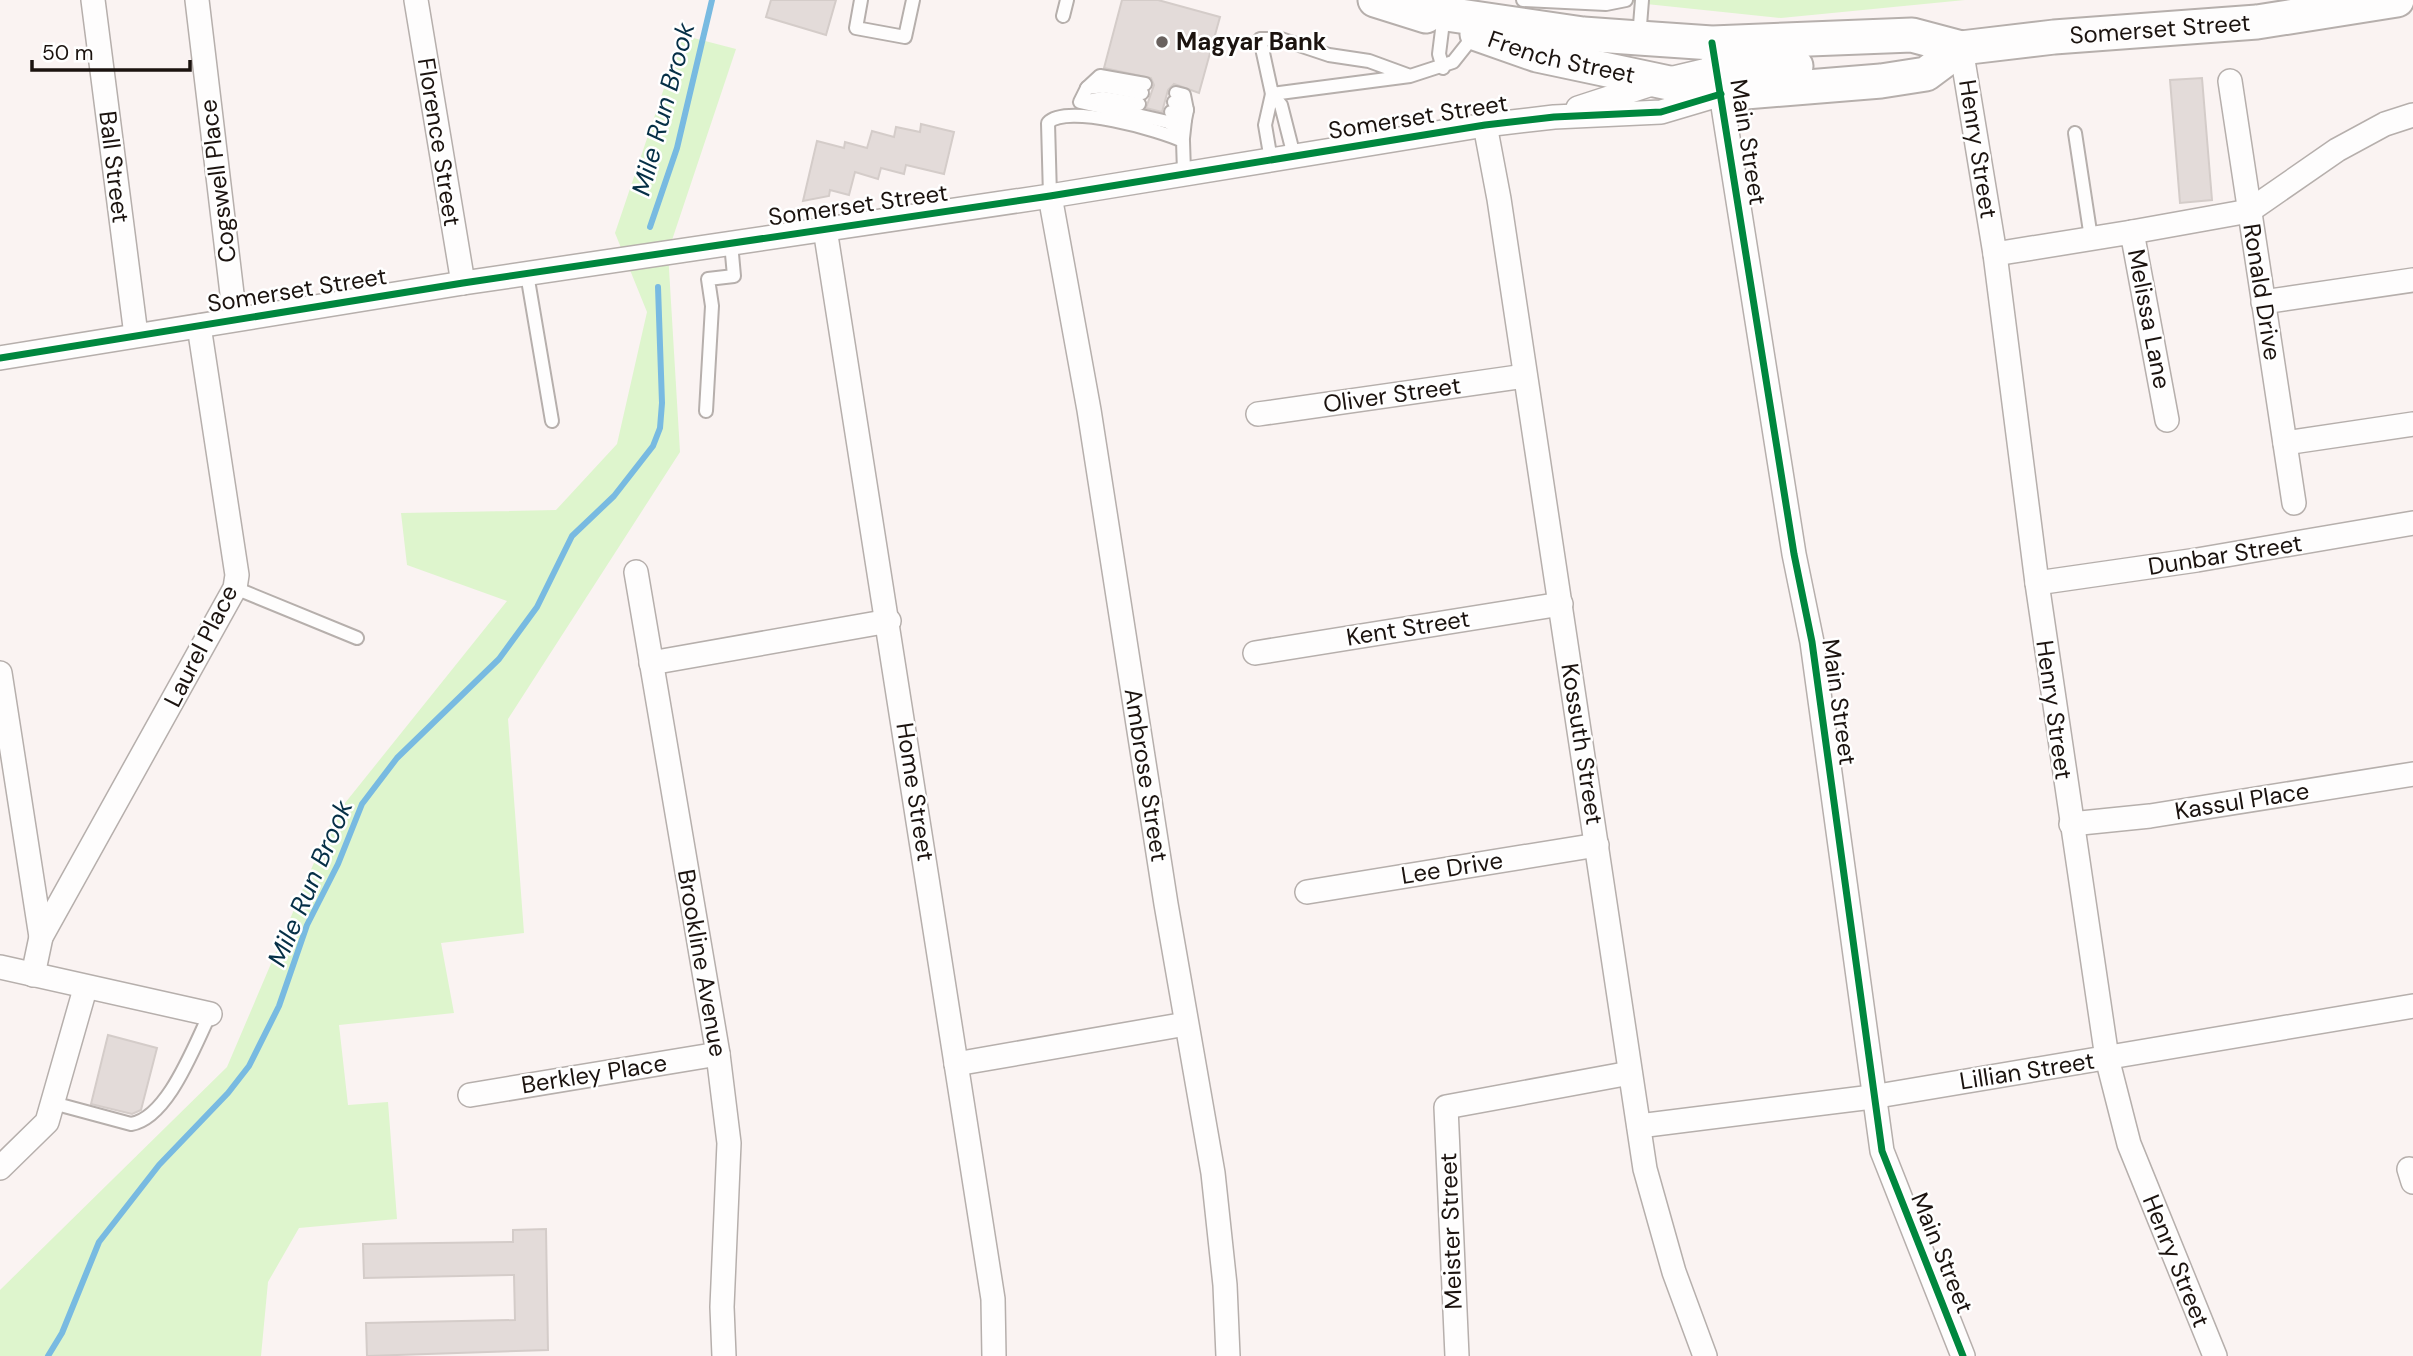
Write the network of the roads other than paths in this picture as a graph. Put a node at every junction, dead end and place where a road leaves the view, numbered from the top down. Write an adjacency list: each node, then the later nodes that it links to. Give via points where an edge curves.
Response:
1 (93, 0): 47 (street, Ball Street)
2 (197, 0): 45 (street, Cogswell Place)
3 (416, 0): 43 (street, Florence Street)
4 (861, 0): 5 (lane, via 856,28 905,37)
5 (913, 0)
6 (1067, 0): 13 (lane)
7 (1523, 0): 8 (lane, via 1606,4)
8 (1626, 0)
9 (1642, 0): 16 (lane)
10 (2398, 0): 12 (main road, Somerset Street)
11 (1390, 4): 14 (main road, French Street); 16 (main road, French Street, via 1583,34)
12 (2350, 4): 17 (main road, Somerset Street, via 2257,22)
13 (1063, 16)
14 (1443, 22): 15 (main road, French Street); 18 (lane, via 1439,54)
15 (1476, 33): 18 (lane); 22 (main road, French Street, via 1537,55)
16 (1639, 38): 19 (main road, French Street)
17 (1961, 48): 19 (main road, Somerset Street, via 1912,35 1862,38); 19 (main road, Somerset Street, via 1926,74); 40 (street, Henry Street)
18 (1443, 68): 20 (lane)
19 (1717, 68): 22 (main road, French Street); 27 (street, Somerset Street, via 1661,112); 83 (street, Main Street, via 1812,642)
20 (1410, 76): 23 (lane); 23 (lane, via 1281,39 1260,39)
21 (2230, 80): 35 (street, Ronald Drive)
22 (1661, 81): 27 (street, Somerset Street)
23 (1272, 94): 31 (lane, via 1281,105); 32 (lane, via 1265,125)
24 (1080, 102): 24 (lane, via 1087,88 1104,86 1142,94); 25 (lane); 29 (lane)
25 (1070, 114): 29 (lane, via 1135,125); 34 (lane, via 1048,123)
26 (2413, 115): 35 (street, via 2385,124 2337,150)
27 (1554, 117): 28 (street, Somerset Street)
28 (1485, 125): 31 (street, Somerset Street); 49 (street, Kossuth Street)
29 (1185, 126): 29 (lane, via 1173,102 1184,95); 33 (lane)
30 (2075, 133): 38 (lane)
31 (1294, 156): 32 (street, Somerset Street)
32 (1271, 160): 33 (street, Somerset Street)
33 (1184, 172): 34 (street, Somerset Street)
34 (1050, 196): 36 (street, Somerset Street); 77 (street, Ambrose Street, via 1089,410)
35 (2249, 211): 37 (street); 44 (street, Ronald Drive)
36 (825, 229): 39 (street, Somerset Street); 62 (street, Home Street)
37 (2132, 232): 38 (street, Melissa Lane); 52 (street, Melissa Lane)
38 (2091, 239): 40 (street, Melissa Lane)
39 (731, 243): 41 (street, Somerset Street); 50 (lane, via 734,276 708,279 712,306)
40 (1995, 254): 59 (street, Henry Street)
41 (527, 274): 43 (street, Somerset Street); 53 (lane)
42 (2413, 280): 44 (street)
43 (463, 284): 45 (street, Somerset Street)
44 (2263, 302): 55 (street, Ronald Drive)
45 (235, 319): 46 (street, Somerset Street)
46 (198, 326): 47 (street, Somerset Street); 60 (street, Laurel Place, via 237,575)
47 (136, 335): 48 (street, Somerset Street)
48 (0, 358)
49 (1525, 376): 51 (street, Oliver Street); 61 (street, Kossuth Street)
50 (706, 411)
51 (1258, 414)
52 (2167, 419)
53 (552, 421)
54 (2413, 424): 55 (street)
55 (2285, 443): 56 (street, Ronald Drive)
56 (2294, 503)
57 (2413, 523): 59 (street, Dunbar Street)
58 (636, 572): 65 (street, Brookline Avenue)
59 (2037, 583): 68 (street, Henry Street)
60 (235, 588): 63 (lane); 71 (street, Laurel Place)
61 (1561, 604): 64 (street, Kent Street); 69 (street, Kossuth Street)
62 (889, 621): 65 (street); 80 (street, Home Street)
63 (358, 638)
64 (1255, 653)
65 (650, 663): 78 (street, Brookline Avenue)
66 (0, 673): 71 (street)
67 (2413, 774): 68 (street, Kassul Place, via 2151,816)
68 (2070, 824): 79 (street, Henry Street)
69 (1597, 845): 70 (street, Lee Drive); 81 (street, Kossuth Street)
70 (1307, 892)
71 (41, 937): 73 (street)
72 (0, 967): 73 (street)
73 (33, 975): 74 (street)
74 (85, 989): 76 (street); 84 (street)
75 (2413, 1006): 79 (street, Lillian Street)
76 (210, 1014): 84 (lane, via 160,1108 142,1122 131,1124)
77 (1186, 1024): 80 (street); 89 (street, Ambrose Street, via 1213,1173)
78 (718, 1054): 82 (street, Berkley Place); 87 (street, Brookline Avenue, via 729,1143)
79 (2107, 1058): 83 (street, Lillian Street); 93 (street, Henry Street, via 2129,1144)
80 (956, 1064): 88 (street, Home Street, via 993,1299)
81 (1630, 1073): 85 (street, Kossuth Street); 90 (street, Meister Street, via 1446,1107)
82 (470, 1095)
83 (1872, 1097): 85 (street, Lillian Street); 92 (street, Main Street, via 1882,1151)
84 (53, 1103): 86 (street, via 47,1122)
85 (1639, 1126): 91 (street, Kossuth Street, via 1645,1169 1674,1272)
86 (0, 1168)
87 (724, 1356)
88 (994, 1356)
89 (1228, 1356)
90 (1457, 1356)
91 (1705, 1356)
92 (1963, 1356)
93 (2215, 1356)

